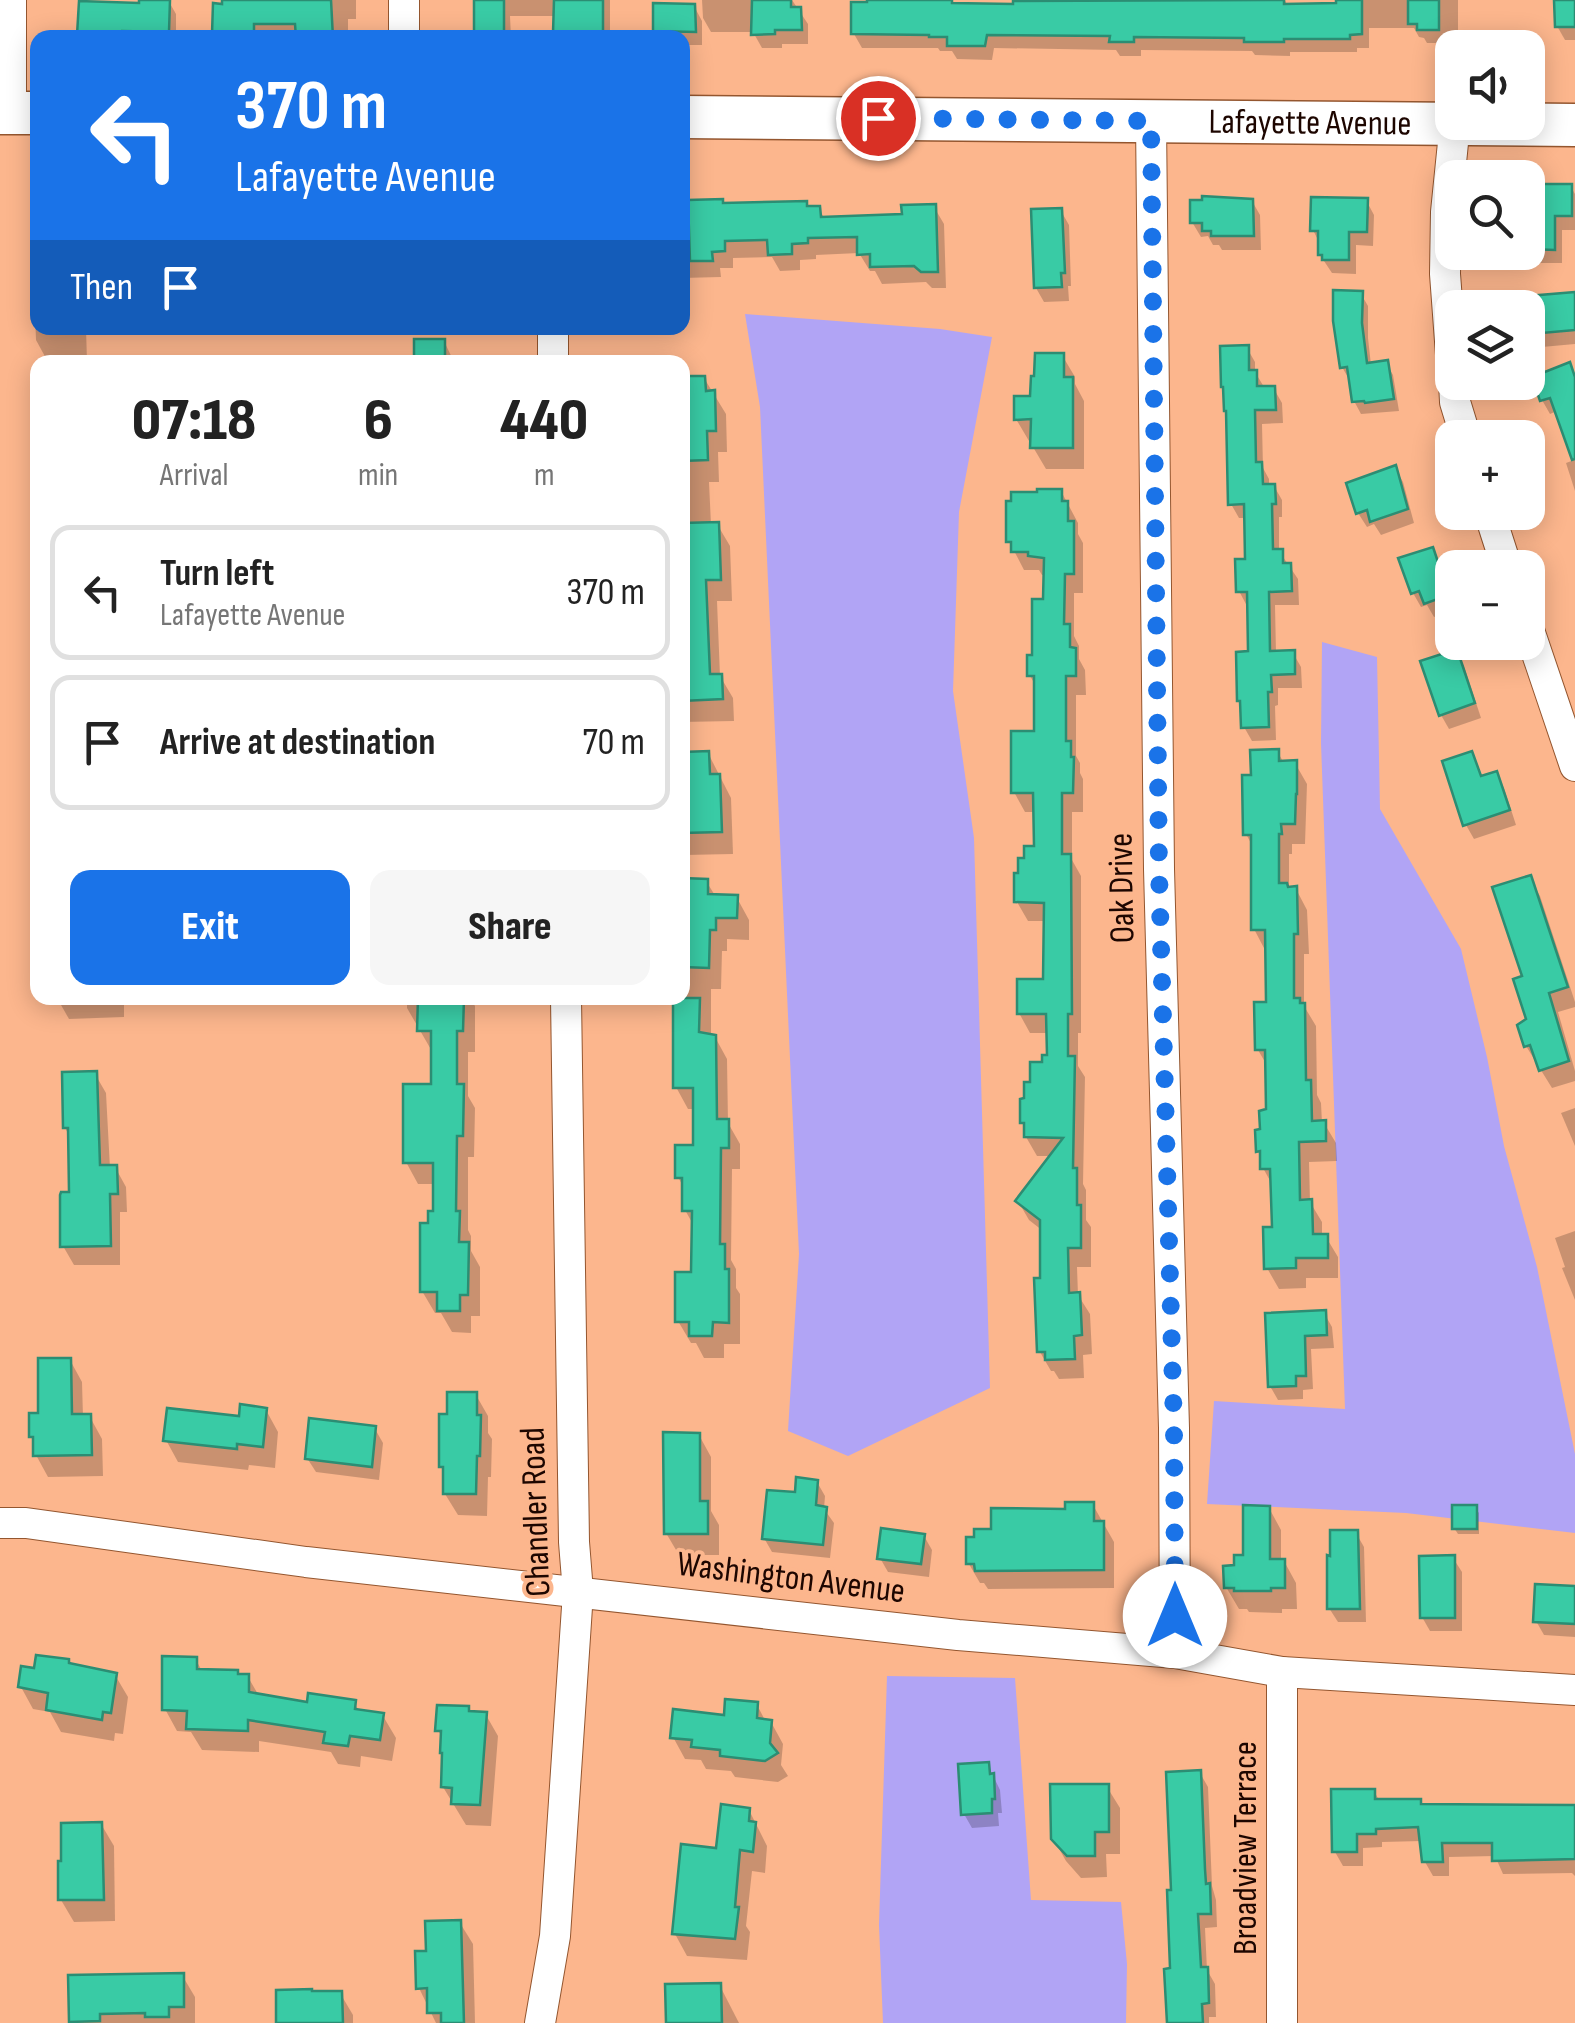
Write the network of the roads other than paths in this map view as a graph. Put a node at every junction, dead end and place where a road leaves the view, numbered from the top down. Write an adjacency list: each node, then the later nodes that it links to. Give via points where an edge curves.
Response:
1 (11, 0): 4 (street)
2 (404, 0): 3 (street)
3 (404, 30)
4 (16, 113)
5 (690, 117): 6 (street, Lafayette Avenue)
6 (1151, 121): 7 (street, Lafayette Avenue); 17 (street, Oak Drive)
7 (1435, 123)
8 (1545, 125): 9 (street, Lafayette Avenue)
9 (1575, 125)
10 (1452, 140): 11 (street)
11 (1446, 290)
12 (1539, 660): 13 (street)
13 (1575, 766)
14 (566, 1005): 16 (street, Chandler Road)
15 (0, 1523): 16 (street, Washington Avenue)
16 (578, 1592): 17 (street, Washington Avenue); 20 (street, Chandler Road, via 555,1936)
17 (1175, 1653): 18 (street, Washington Avenue)
18 (1282, 1672): 19 (street, Washington Avenue); 21 (street, Broadview Terrace)
19 (1575, 1690)
20 (540, 2023)
21 (1282, 2023)

